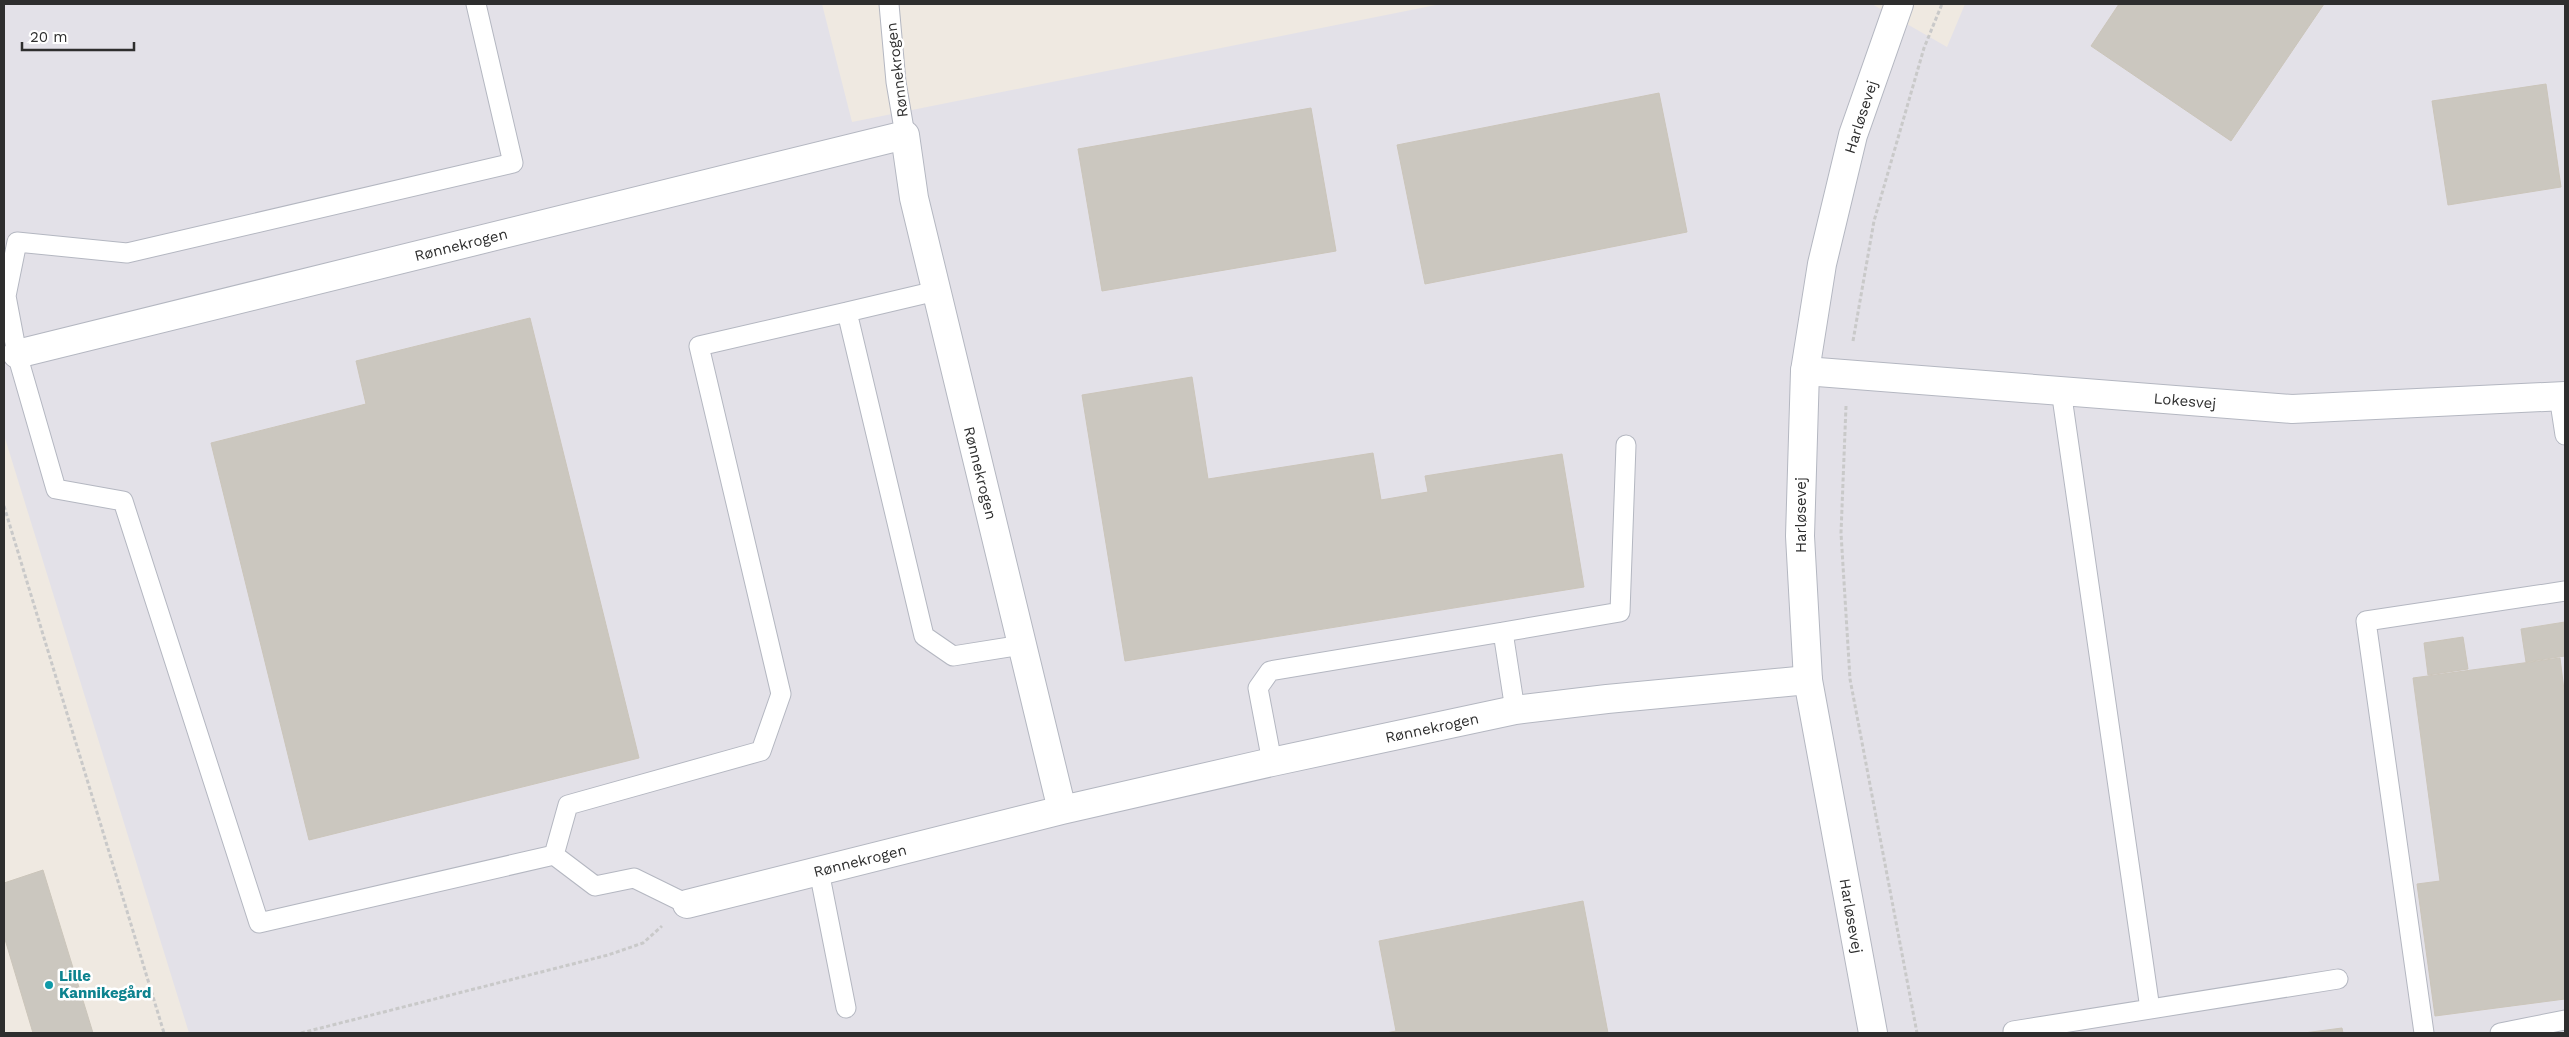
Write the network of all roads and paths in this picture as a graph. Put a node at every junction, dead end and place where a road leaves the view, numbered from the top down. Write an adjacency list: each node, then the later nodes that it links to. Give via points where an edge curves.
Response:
1 (476, 4): 8 (lane, via 513,163 127,253 17,242 6,296)
2 (889, 4): 5 (lane, Rønnekrogen, via 896,82)
3 (1899, 4): 9 (street, Harløsevej, via 1853,135 1822,264)
4 (1942, 4): 10 (path, via 1924,48 1874,221)
5 (905, 135): 6 (street, Rønnekrogen, via 914,198); 8 (street, Rønnekrogen)
6 (936, 291): 7 (lane); 18 (street, Rønnekrogen)
7 (847, 312): 18 (lane, via 924,636 953,656); 23 (lane, via 699,346 781,694 761,751 568,805)
8 (10, 356): 23 (lane, via 56,489 123,501 259,923)
9 (1804, 371): 10 (street, Lokesvej); 19 (street, Harløsevej, via 1800,536)
10 (1847, 373): 11 (street, Lokesvej); 34 (path, via 1841,533 1850,679)
11 (2061, 390): 12 (street, Lokesvej, via 2292,409); 28 (lane)
12 (2562, 396): 13 (lane)
13 (2565, 435)
14 (1626, 445): 17 (lane, via 1620,612)
15 (4, 506): 31 (path)
16 (2565, 591): 35 (lane, via 2366,621)
17 (1503, 632): 20 (lane); 21 (lane, via 1270,672 1258,688)
18 (1022, 645): 22 (street, Rønnekrogen)
19 (1808, 680): 20 (street, Rønnekrogen); 33 (street, Harløsevej)
20 (1514, 710): 21 (street, Rønnekrogen)
21 (1272, 762): 22 (street, Rønnekrogen)
22 (1062, 810): 24 (street, Rønnekrogen)
23 (554, 855): 25 (lane, via 595,886 634,878)
24 (819, 871): 25 (street, Rønnekrogen); 27 (lane)
25 (688, 904): 32 (path, via 643,943 608,955)
26 (2338, 979): 28 (lane)
27 (846, 1008)
28 (2150, 1009): 30 (lane)
29 (2565, 1020): 36 (lane)
30 (2013, 1031)
31 (164, 1033)
32 (301, 1033)
33 (1873, 1033)
34 (1917, 1033)
35 (2424, 1033)
36 (2500, 1033)

